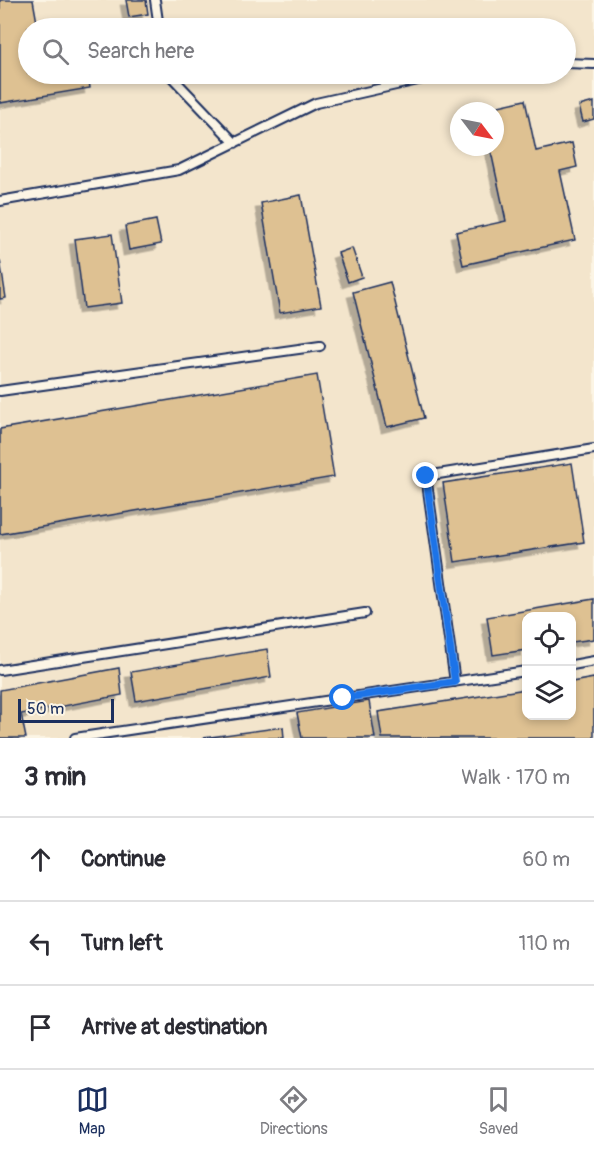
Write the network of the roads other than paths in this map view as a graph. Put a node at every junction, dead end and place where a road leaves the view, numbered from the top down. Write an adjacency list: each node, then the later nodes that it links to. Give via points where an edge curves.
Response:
1 (155, 0): 2 (lane)
2 (158, 18)
3 (576, 63): 4 (lane)
4 (594, 64)
5 (179, 84): 7 (lane)
6 (401, 84): 7 (lane, via 316,103)
7 (235, 143): 8 (lane, via 179,170)
8 (0, 201)
9 (320, 346): 10 (lane)
10 (0, 391)
11 (594, 449): 17 (lane, via 426,476)
12 (364, 613): 15 (lane)
13 (594, 661): 14 (lane)
14 (576, 664)
15 (0, 670)
16 (522, 672): 17 (lane)
17 (455, 682): 18 (lane)
18 (75, 738)

